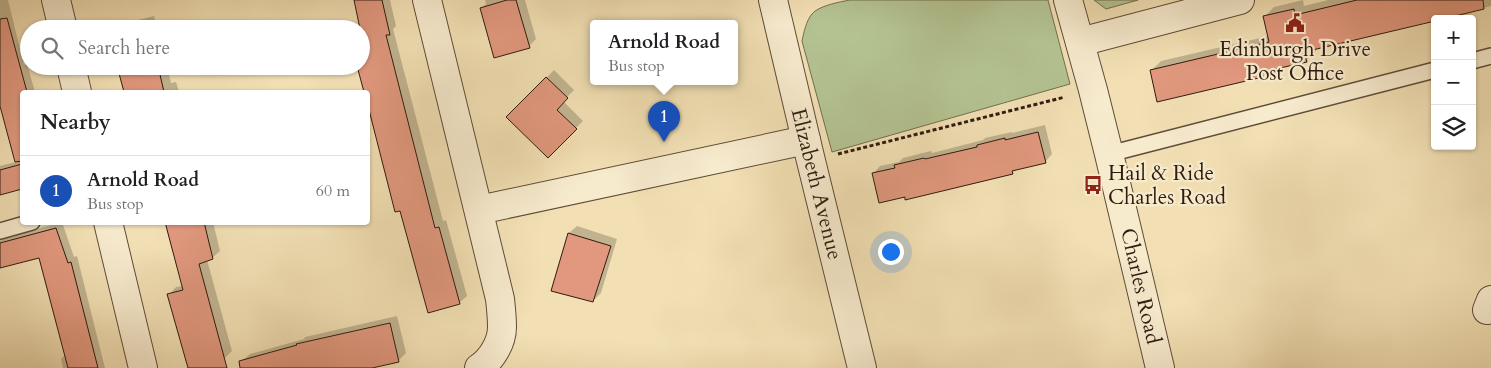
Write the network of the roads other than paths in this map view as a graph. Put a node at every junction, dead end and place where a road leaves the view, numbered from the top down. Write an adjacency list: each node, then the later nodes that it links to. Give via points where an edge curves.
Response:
1 (56, 0): 6 (street)
2 (427, 0): 15 (street)
3 (1068, 0): 7 (street, Charles Road)
4 (1240, 0): 7 (street)
5 (778, 1): 13 (street, Elizabeth Avenue)
6 (61, 20)
7 (1080, 42): 14 (street, Charles Road)
8 (1491, 56): 9 (lane)
9 (1476, 60)
10 (1431, 71): 14 (lane)
11 (74, 75): 12 (street)
12 (78, 90)
13 (808, 151): 15 (street); 21 (street, Elizabeth Avenue)
14 (1110, 154): 22 (street, Charles Road)
15 (479, 210): 20 (street, via 500,298 502,330 496,349)
16 (21, 225): 18 (lane)
17 (109, 225): 19 (street)
18 (0, 231)
19 (144, 368)
20 (479, 368)
21 (862, 368)
22 (1160, 368)

